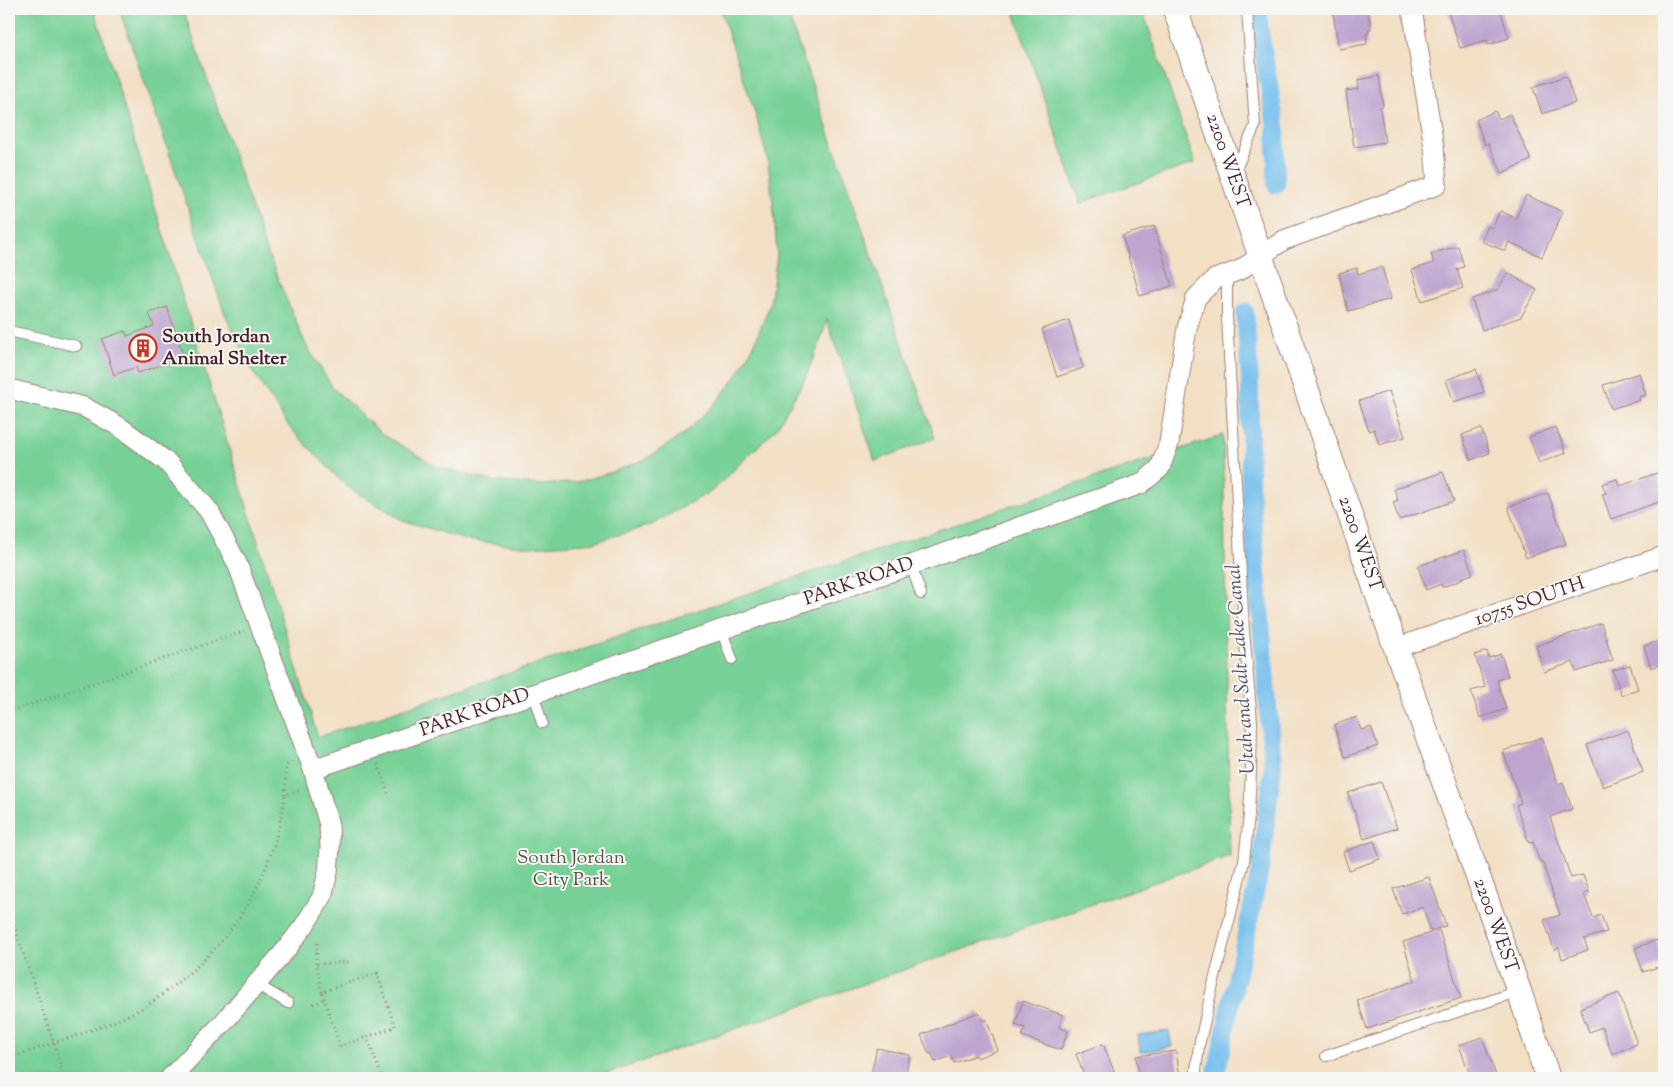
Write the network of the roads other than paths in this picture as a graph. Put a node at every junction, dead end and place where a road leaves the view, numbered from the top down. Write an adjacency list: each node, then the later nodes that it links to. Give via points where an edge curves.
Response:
1 (1176, 9): 4 (street, 2200 WEST)
2 (1247, 9): 4 (lane, via 1255,126)
3 (1412, 9): 5 (street, PARK ROAD, via 1437,185 1284,240)
4 (1233, 174): 5 (street, 2200 WEST)
5 (1260, 255): 6 (street, PARK ROAD); 14 (street, 2200 WEST)
6 (1227, 275): 11 (street, PARK ROAD, via 1214,279 1196,298 1187,328 1169,442 1160,468 1141,484); 24 (lane, via 1243,612 1252,722 1251,771 1244,861 1210,997)
7 (9, 331): 8 (lane)
8 (76, 346)
9 (9, 389): 18 (street, via 84,407 120,427 167,462 209,511 237,563)
10 (1664, 556): 14 (street, 10755 SOUTH)
11 (911, 565): 12 (lane); 13 (street, PARK ROAD)
12 (921, 594)
13 (722, 629): 15 (lane); 16 (street, PARK ROAD)
14 (1396, 648): 20 (street, 2200 WEST)
15 (732, 659)
16 (533, 693): 17 (lane); 18 (street, PARK ROAD)
17 (542, 722)
18 (313, 770): 19 (street, via 329,825 328,872 322,897 299,932)
19 (256, 984): 21 (lane); 23 (street)
20 (1519, 991): 22 (lane); 25 (street, 2200 WEST)
21 (288, 1003)
22 (1326, 1056)
23 (170, 1078)
24 (1195, 1078)
25 (1548, 1078)

